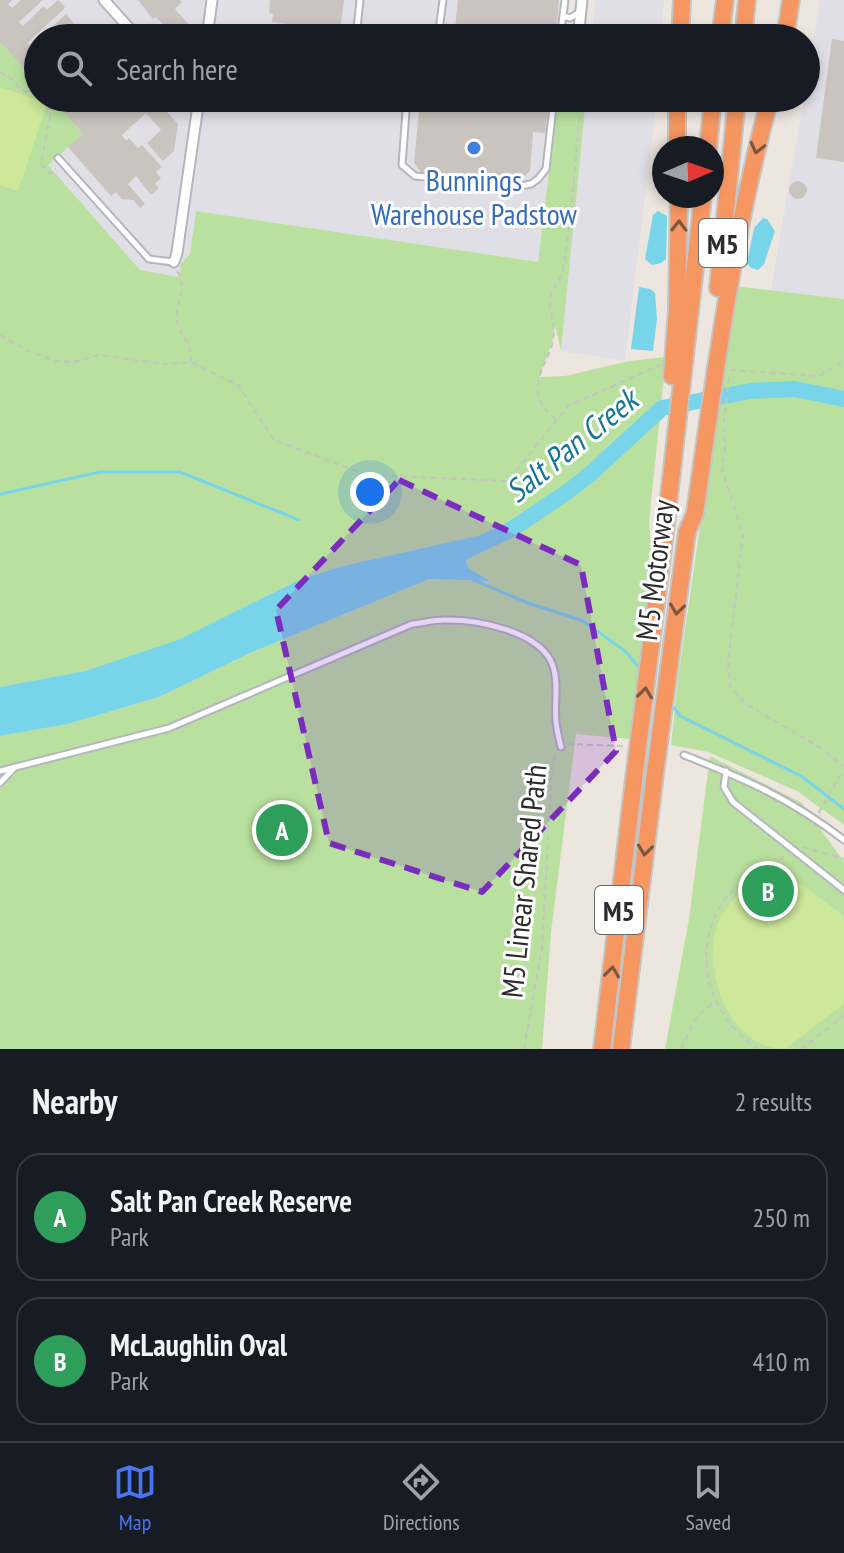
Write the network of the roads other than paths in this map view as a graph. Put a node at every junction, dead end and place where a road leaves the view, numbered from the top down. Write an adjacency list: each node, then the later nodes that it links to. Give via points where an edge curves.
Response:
1 (104, 0): 13 (street)
2 (212, 0): 14 (street)
3 (360, 0): 15 (lane)
4 (443, 0): 16 (lane)
5 (565, 0): 12 (lane)
6 (582, 0): 11 (street)
7 (682, 0): 19 (highway)
8 (725, 0): 20 (highway)
9 (747, 0): 21 (highway)
10 (791, 0): 22 (highway)
11 (581, 12): 12 (lane); 18 (street)
12 (563, 16): 17 (lane)
13 (125, 24)
14 (209, 24)
15 (357, 24)
16 (440, 24)
17 (562, 24)
18 (580, 24)
19 (681, 24)
20 (722, 24)
21 (744, 24)
22 (787, 24)
23 (195, 112): 35 (street)
24 (406, 112): 25 (lane, via 406,171 520,186 531,184 546,169)
25 (552, 112)
26 (677, 112): 30 (highway)
27 (712, 112): 31 (highway)
28 (736, 112): 37 (highway, M5 Motorway / M5)
29 (766, 112): 37 (highway, M5, one-way to 37)
30 (677, 136)
31 (709, 136)
32 (58, 158): 35 (lane, via 149,259)
33 (680, 208): 36 (highway, one-way to 33)
34 (701, 208): 36 (highway, M5)
35 (174, 262)
36 (684, 311): 46 (highway, M5 Motorway / M5, one-way to 36, bridge, via 664,541)
37 (719, 314): 47 (highway, M5 Motorway / M5, one-way to 47, bridge)
38 (561, 747): 40 (lane, via 553,665 539,645 522,634 443,620 412,624 169,728)
39 (684, 755): 42 (lane)
40 (14, 768): 41 (lane); 43 (lane)
41 (0, 771)
42 (726, 771): 44 (lane, via 781,796); 45 (lane, via 724,787 733,802)
43 (0, 783)
44 (844, 840)
45 (844, 890)
46 (602, 1049)
47 (621, 1049)

